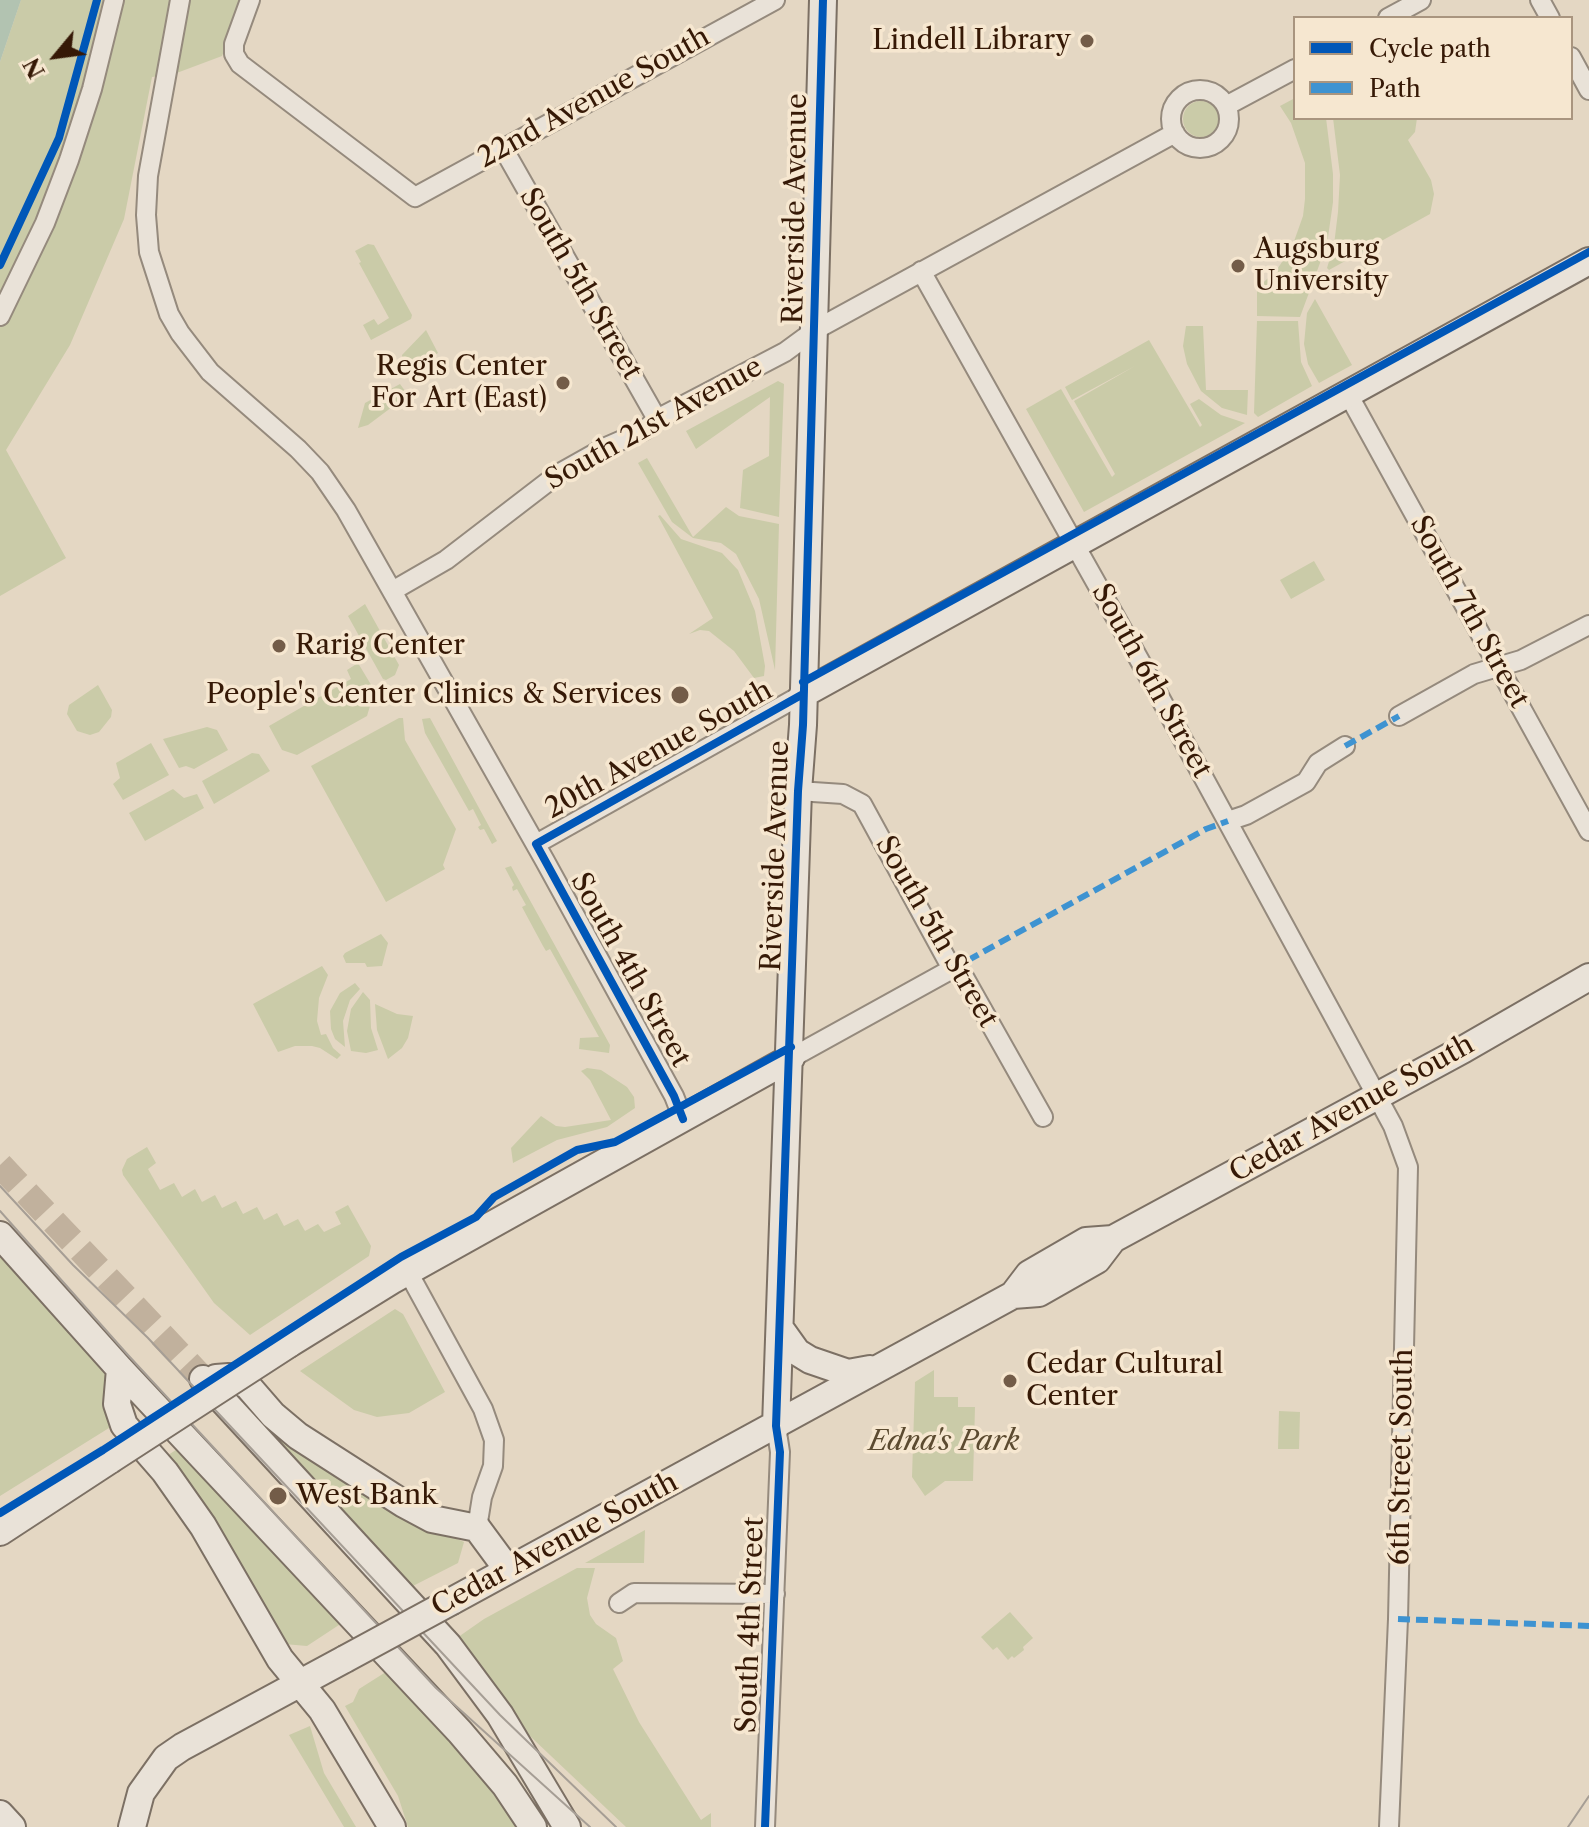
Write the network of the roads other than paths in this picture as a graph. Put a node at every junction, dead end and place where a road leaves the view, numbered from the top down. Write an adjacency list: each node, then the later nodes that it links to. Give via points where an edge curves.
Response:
1 (114, 0): 16 (street, via 69,160)
2 (180, 0): 21 (street, South 4th Street, via 148,176 149,252 162,297 180,333 210,372 320,472)
3 (250, 0): 13 (street, 22nd Avenue South, via 235,36 234,54 415,197)
4 (775, 0): 13 (street, 22nd Avenue South)
5 (823, 0): 17 (street, Riverside Avenue)
6 (1421, 0): 7 (street)
7 (1392, 16)
8 (1573, 61): 10 (street)
9 (1293, 70): 11 (street)
10 (1589, 90)
11 (1226, 106): 12 (street, via 1229,125 1218,142 1200,148); 12 (street, via 1205,90 1187,93 1174,106)
12 (1175, 133): 15 (street, South 21st Avenue)
13 (503, 148): 19 (street, South 5th Street)
14 (1589, 261): 18 (street, 20th Avenue South)
15 (921, 271): 17 (street, South 21st Avenue); 20 (street, South 6th Street)
16 (0, 316)
17 (815, 330): 19 (street, South 21st Avenue, via 785,352); 24 (street, Riverside Avenue)
18 (1348, 394): 20 (street, 20th Avenue South); 23 (street, South 7th Street)
19 (657, 419): 21 (street, South 21st Avenue, via 558,474 446,560)
20 (1075, 545): 24 (street, 20th Avenue South); 28 (street, South 6th Street)
21 (394, 590): 30 (street, South 4th Street)
22 (1589, 625): 23 (street)
23 (1498, 666): 25 (street); 29 (street, South 7th Street)
24 (803, 694): 27 (street, Riverside Avenue); 30 (street, 20th Avenue South)
25 (1399, 716)
26 (1345, 746): 28 (street, via 1318,763 1306,782)
27 (798, 791): 31 (street, South 5th Street, via 843,794 862,804); 33 (street, Riverside Avenue)
28 (1228, 821): 34 (street, South 6th Street)
29 (1589, 831)
30 (536, 844): 36 (street, South 4th Street)
31 (952, 969): 33 (street); 35 (street, South 5th Street, via 964,977)
32 (1589, 977): 34 (street, Cedar Avenue South)
33 (791, 1058): 36 (street); 39 (street, Riverside Avenue)
34 (1376, 1094): 40 (street, Cedar Avenue South, via 1113,1239 1097,1260 1039,1293 1013,1295); 56 (street, 6th Street South, via 1408,1167)
35 (1043, 1117)
36 (683, 1119): 38 (street)
37 (0, 1235): 41 (street)
38 (408, 1272): 43 (street, via 483,1409 494,1440); 44 (street, bridge)
39 (782, 1331): 40 (street, via 797,1352 833,1369 848,1373); 42 (street, Riverside Avenue)
40 (880, 1368): 42 (street, Cedar Avenue South)
41 (120, 1369): 48 (street, via 117,1404 124,1425 203,1526 280,1659); 53 (street, via 460,1732)
42 (776, 1426): 45 (street, Cedar Avenue South); 46 (street, South 4th Street, via 780,1452)
43 (477, 1528): 45 (street); 54 (street, via 432,1519 404,1504 298,1436 247,1385 229,1377 203,1379 448,1645 500,1715)
44 (0, 1532)
45 (508, 1570): 48 (street, Cedar Avenue South, bridge)
46 (775, 1594): 47 (street, via 634,1593); 55 (street, South 4th Street)
47 (619, 1603)
48 (300, 1683): 51 (street, Cedar Avenue South, via 166,1758 141,1793); 52 (street, via 322,1710)
49 (0, 1814): 50 (street)
50 (12, 1827)
51 (132, 1827)
52 (392, 1827)
53 (533, 1827)
54 (567, 1827)
55 (765, 1827)
56 (1389, 1827)

